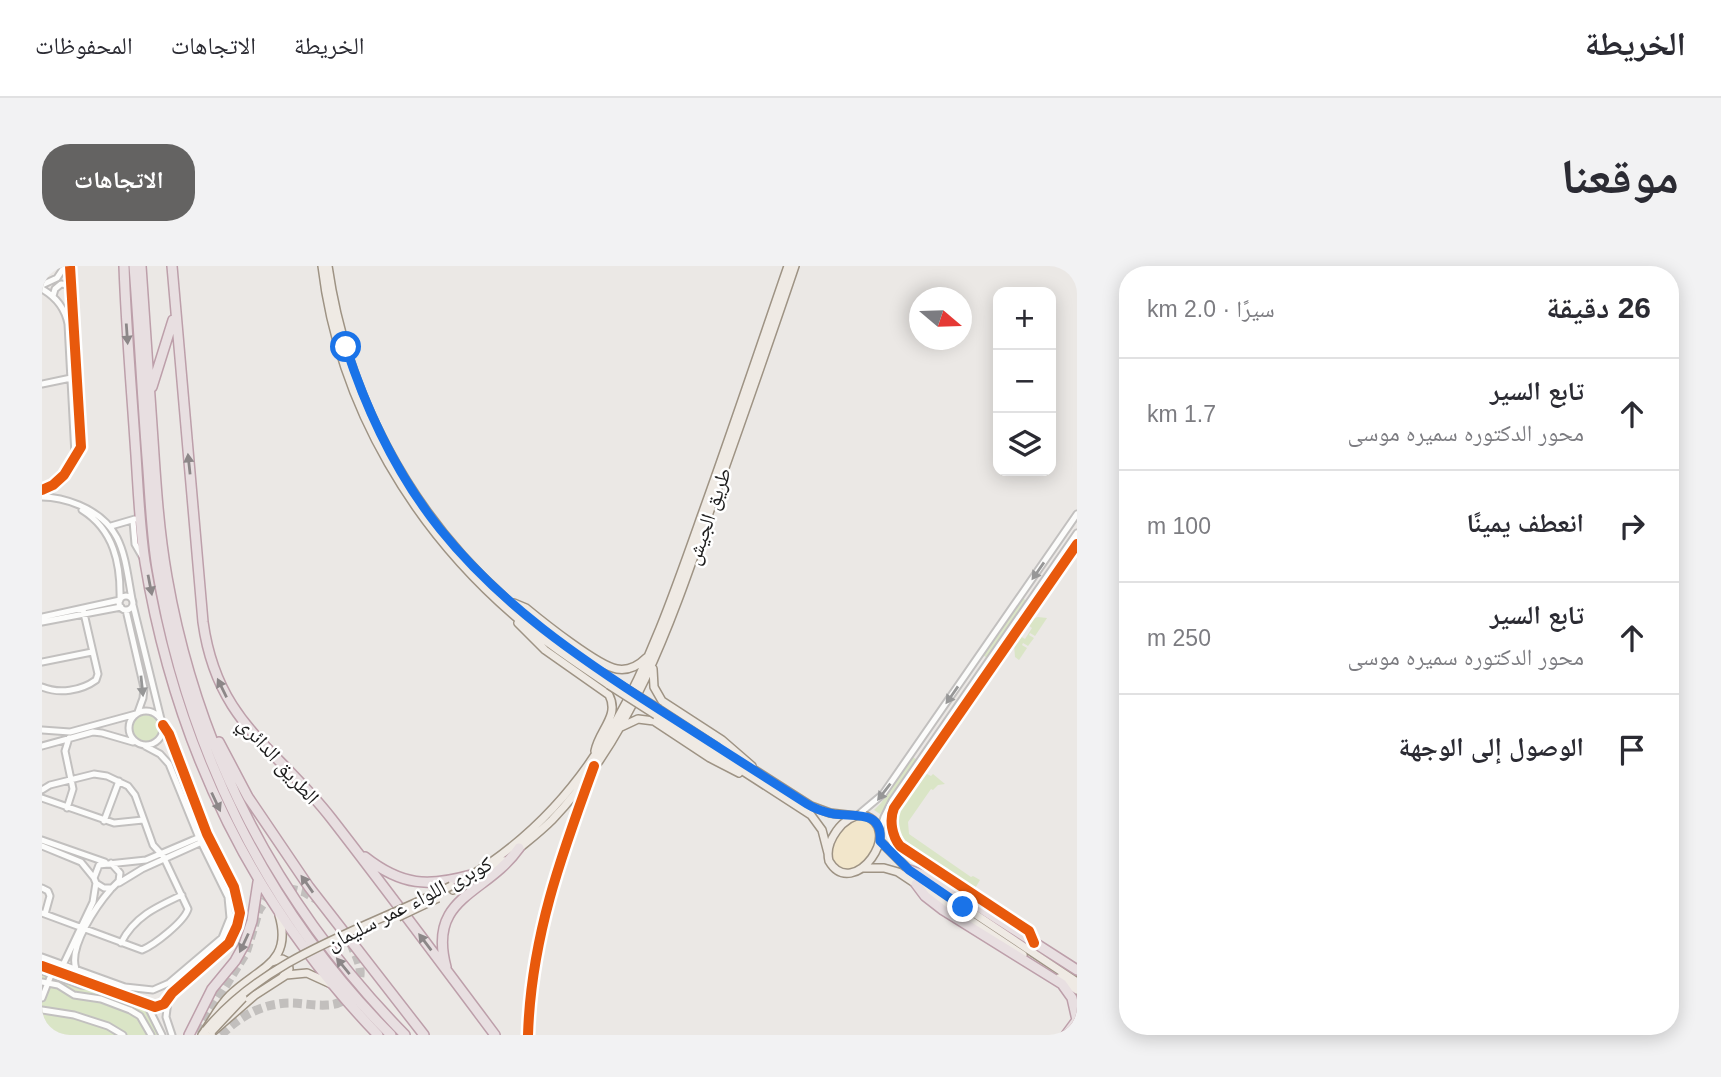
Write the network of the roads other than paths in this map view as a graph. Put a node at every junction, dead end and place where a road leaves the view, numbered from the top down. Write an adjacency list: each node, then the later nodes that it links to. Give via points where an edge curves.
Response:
1 (67, 266): 10 (street); 11 (street)
2 (124, 266): 16 (highway, one-way to 16)
3 (134, 266): 18 (highway)
4 (141, 266): 17 (highway, الطريق الدائري)
5 (172, 266): 13 (highway, الطريق الدائري)
6 (321, 266): 34 (main road, via 344,366 383,454 440,541)
7 (328, 266): 30 (main road, via 351,362 390,453 439,527)
8 (788, 266): 40 (main road, طريق الجيش)
9 (795, 266): 42 (main road, طريق الجيش)
10 (42, 287): 12 (street)
11 (72, 289): 12 (street, via 58,285); 19 (street, via 81,445)
12 (53, 296): 14 (street, via 66,317)
13 (174, 310): 17 (highway); 80 (highway, الطريق الدائري, one-way to 13, via 309,792 245,726 212,664 203,622)
14 (71, 378): 15 (street); 19 (street)
15 (42, 384)
16 (131, 389): 18 (highway); 22 (highway)
17 (150, 396): 49 (highway, الطريق الدائري, via 166,575 181,648)
18 (146, 447): 38 (highway, via 157,566)
19 (75, 455): 20 (street, via 68,472)
20 (42, 490)
21 (42, 499): 25 (street, via 60,498 77,504); 31 (street, via 79,508 105,531 116,553)
22 (140, 511): 24 (street); 28 (highway)
23 (1077, 514): 70 (street, one-way to 70, via 883,794)
24 (133, 523): 25 (street); 28 (street, via 135,544)
25 (113, 529): 29 (street, via 123,552)
26 (1077, 533): 37 (street)
27 (1077, 544): 37 (street)
28 (145, 561): 48 (highway, one-way to 48)
29 (133, 602): 31 (street); 31 (street, via 126,596); 52 (street)
30 (510, 603): 43 (main road); 44 (main road)
31 (122, 604): 33 (street); 50 (street, one-way to 50, via 144,688)
32 (42, 611): 35 (street)
33 (83, 611): 35 (street); 36 (street); 39 (street)
34 (510, 613): 44 (main road); 46 (main road, via 539,645)
35 (55, 615): 36 (street)
36 (42, 620)
37 (1019, 622): 66 (street)
38 (173, 645): 48 (highway); 134 (highway, via 208,756 256,856 322,956)
39 (92, 652): 41 (street); 45 (street, via 98,674 93,683 65,691)
40 (649, 655): 43 (main road, via 638,665); 61 (main road, طريق الجيش)
41 (42, 662)
42 (653, 665): 47 (main road); 53 (main road, طريق الجيش)
43 (621, 670): 46 (main road, via 619,686)
44 (611, 682): 63 (main road, bridge)
45 (42, 687)
46 (609, 695): 61 (main road, via 612,715 597,742)
47 (658, 697): 51 (main road, via 648,706); 63 (main road, via 729,745 745,758)
48 (178, 704): 89 (highway, one-way to 89, via 214,797)
49 (200, 708): 135 (highway, الطريق الدائري, one-way to 49, via 332,951 281,880 234,792); 136 (highway, one-way to 49, via 341,931 268,827)
50 (137, 714): 52 (street, via 151,712); 55 (street); 58 (street, via 129,728 131,738)
51 (646, 719): 53 (main road, via 632,720); 63 (main road, via 719,763)
52 (162, 722): 58 (street, via 159,740); 74 (street)
53 (618, 729): 61 (main road, طريق الجيش)
54 (42, 730): 55 (street)
55 (84, 731): 56 (street); 58 (street)
56 (69, 738): 57 (street); 60 (street)
57 (54, 743): 59 (street); 60 (street)
58 (142, 745): 76 (street, via 169,764)
59 (42, 746)
60 (65, 751): 64 (street)
61 (598, 756): 62 (main road, كوبرى اللواء عمر سليمان); 88 (main road, كوبرى اللواء عمر سليمان, via 539,825)
62 (594, 766): 81 (main road, كوبرى اللواء عمر سليمان, via 552,820); 138 (street, via 543,918)
63 (755, 775): 70 (main road, via 816,808); 82 (main road, via 814,818)
64 (72, 780): 65 (street, via 98,774); 67 (street); 69 (street)
65 (119, 781): 71 (street, via 133,791); 72 (street)
66 (905, 788): 73 (street, via 885,813); 102 (street, via 891,816 898,844 1029,931)
67 (42, 790)
68 (42, 798): 69 (street)
69 (67, 808): 72 (street)
70 (857, 815): 73 (main road, via 873,820); 82 (main road, via 843,824)
71 (143, 820): 72 (street); 78 (street)
72 (104, 821)
73 (880, 830): 77 (main road)
74 (208, 837): 76 (street); 100 (street, via 238,901 239,919)
75 (42, 840): 85 (street)
76 (201, 840): 83 (street); 99 (street, via 230,903)
77 (880, 841): 86 (main road); 87 (main road)
78 (153, 845): 83 (street); 84 (street)
79 (42, 846): 90 (street, via 81,862)
80 (354, 848): 88 (highway, via 384,870 411,881 436,883); 112 (highway, الطريق الدائري, one-way to 80)
81 (519, 848): 94 (main road, كوبرى اللواء عمر سليمان, via 493,868); 112 (highway, via 502,869 448,914 441,940)
82 (828, 853): 86 (main road, via 831,864 841,872 851,874)
83 (163, 857): 84 (street); 95 (street)
84 (153, 861): 85 (street); 92 (street)
85 (110, 863): 90 (street, via 96,869); 92 (street, via 120,873)
86 (863, 868): 91 (main road, via 891,869)
87 (909, 870): 102 (highway, via 971,902); 103 (main road)
88 (471, 875): 94 (main road, كوبرى اللواء عمر سليمان)
89 (257, 877): 96 (highway); 128 (highway, one-way to 128, via 247,939 210,993)
90 (95, 880): 92 (street, via 104,888); 98 (street)
91 (916, 884): 103 (main road); 121 (highway, via 937,906)
92 (114, 886): 98 (street)
93 (42, 888): 97 (street, via 50,896)
94 (452, 888): 128 (main road, كوبرى اللواء عمر سليمان, bridge, via 272,977)
95 (182, 895): 101 (street, via 141,917); 101 (street, via 185,917 150,946 139,950)
96 (277, 910): 105 (main road, via 283,942); 119 (highway)
97 (43, 913): 98 (street)
98 (83, 929): 101 (street); 106 (street); 109 (street)
99 (224, 934): 100 (street); 108 (street)
100 (232, 939): 111 (street)
101 (121, 943)
102 (1034, 943): 110 (highway)
103 (1023, 951): 115 (main road); 121 (main road)
104 (42, 957): 106 (street)
105 (269, 964): 114 (main road, via 282,959 288,962 289,969); 128 (main road, via 229,997)
106 (63, 965): 109 (street)
107 (42, 966): 117 (street)
108 (191, 966): 111 (street); 118 (street)
109 (75, 970): 120 (street)
110 (1077, 970)
111 (196, 972): 122 (street)
112 (447, 972): 137 (highway, الطريق الدائري)
113 (47, 973): 116 (street); 117 (street)
114 (282, 976): 119 (main road, via 307,973); 128 (main road, via 223,1024)
115 (1077, 982)
116 (44, 984): 123 (street); 130 (street, via 130,1010 140,1016)
117 (94, 985): 125 (street)
118 (164, 986): 120 (street); 122 (street)
119 (334, 986): 133 (highway)
120 (144, 991): 125 (street)
121 (1075, 992): 127 (highway)
122 (172, 993): 124 (street)
123 (42, 998)
124 (168, 1000): 125 (street, via 155,1007); 132 (street)
125 (144, 1004): 131 (street)
126 (42, 1010): 129 (street, via 75,1015)
127 (1077, 1020): 139 (highway)
128 (201, 1033)
129 (123, 1035)
130 (151, 1035)
131 (160, 1035)
132 (171, 1035)
133 (378, 1035)
134 (391, 1035)
135 (405, 1035)
136 (424, 1035)
137 (495, 1035)
138 (528, 1035)
139 (1066, 1035)

